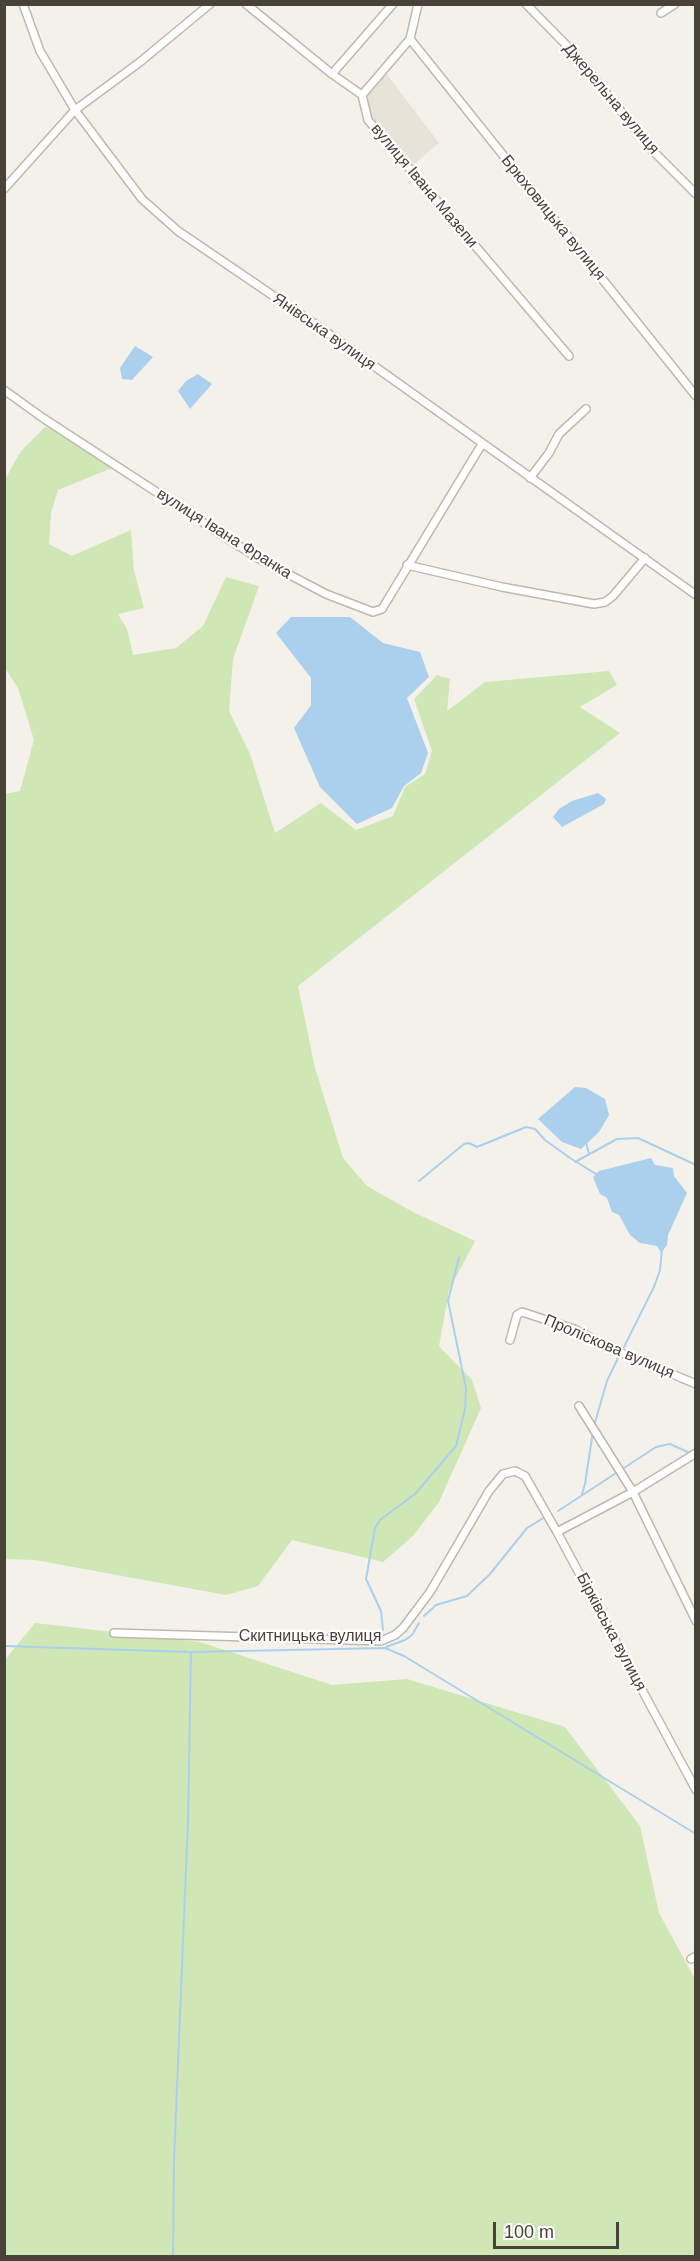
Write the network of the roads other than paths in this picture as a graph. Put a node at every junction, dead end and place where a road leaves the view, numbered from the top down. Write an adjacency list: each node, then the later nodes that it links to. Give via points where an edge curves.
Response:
1 (23, 4): 12 (street, Янівська вулиця, via 40,51)
2 (210, 4): 12 (street)
3 (246, 4): 10 (street)
4 (393, 4): 10 (street)
5 (418, 4): 9 (street)
6 (526, 4): 14 (street, Джерельна вулиця, via 574,53 653,151)
7 (675, 4): 8 (street)
8 (661, 13)
9 (410, 39): 11 (street); 17 (street, Брюховицька вулиця)
10 (332, 74): 11 (street)
11 (362, 95): 15 (street, вулиця Івана Мазепи, via 368,120)
12 (75, 110): 13 (street); 19 (street, Янівська вулиця, via 142,199 178,231)
13 (4, 189)
14 (696, 194)
15 (569, 356)
16 (4, 390): 22 (street, вулиця Івана Франка, via 256,557 335,598 373,612 382,609)
17 (696, 396)
18 (586, 408): 20 (street, via 559,434)
19 (482, 444): 20 (street, Янівська вулиця); 22 (street, вулиця Івана Франка)
20 (530, 478): 21 (street, Янівська вулиця)
21 (645, 558): 22 (street, via 613,596 594,604); 23 (street, Янівська вулиця)
22 (407, 565)
23 (696, 595)
24 (510, 1340): 25 (street, Проліскова вулиця, via 517,1315 522,1312 574,1329)
25 (696, 1384)
26 (579, 1406): 29 (street)
27 (696, 1453): 29 (street)
28 (525, 1476): 30 (street, Бірківська вулиця); 32 (street, Скитницька вулиця, via 515,1471 503,1474 403,1629 381,1641)
29 (633, 1492): 30 (street); 31 (street)
30 (557, 1532): 33 (street, Бірківська вулиця)
31 (696, 1621)
32 (114, 1633)
33 (696, 1790)

